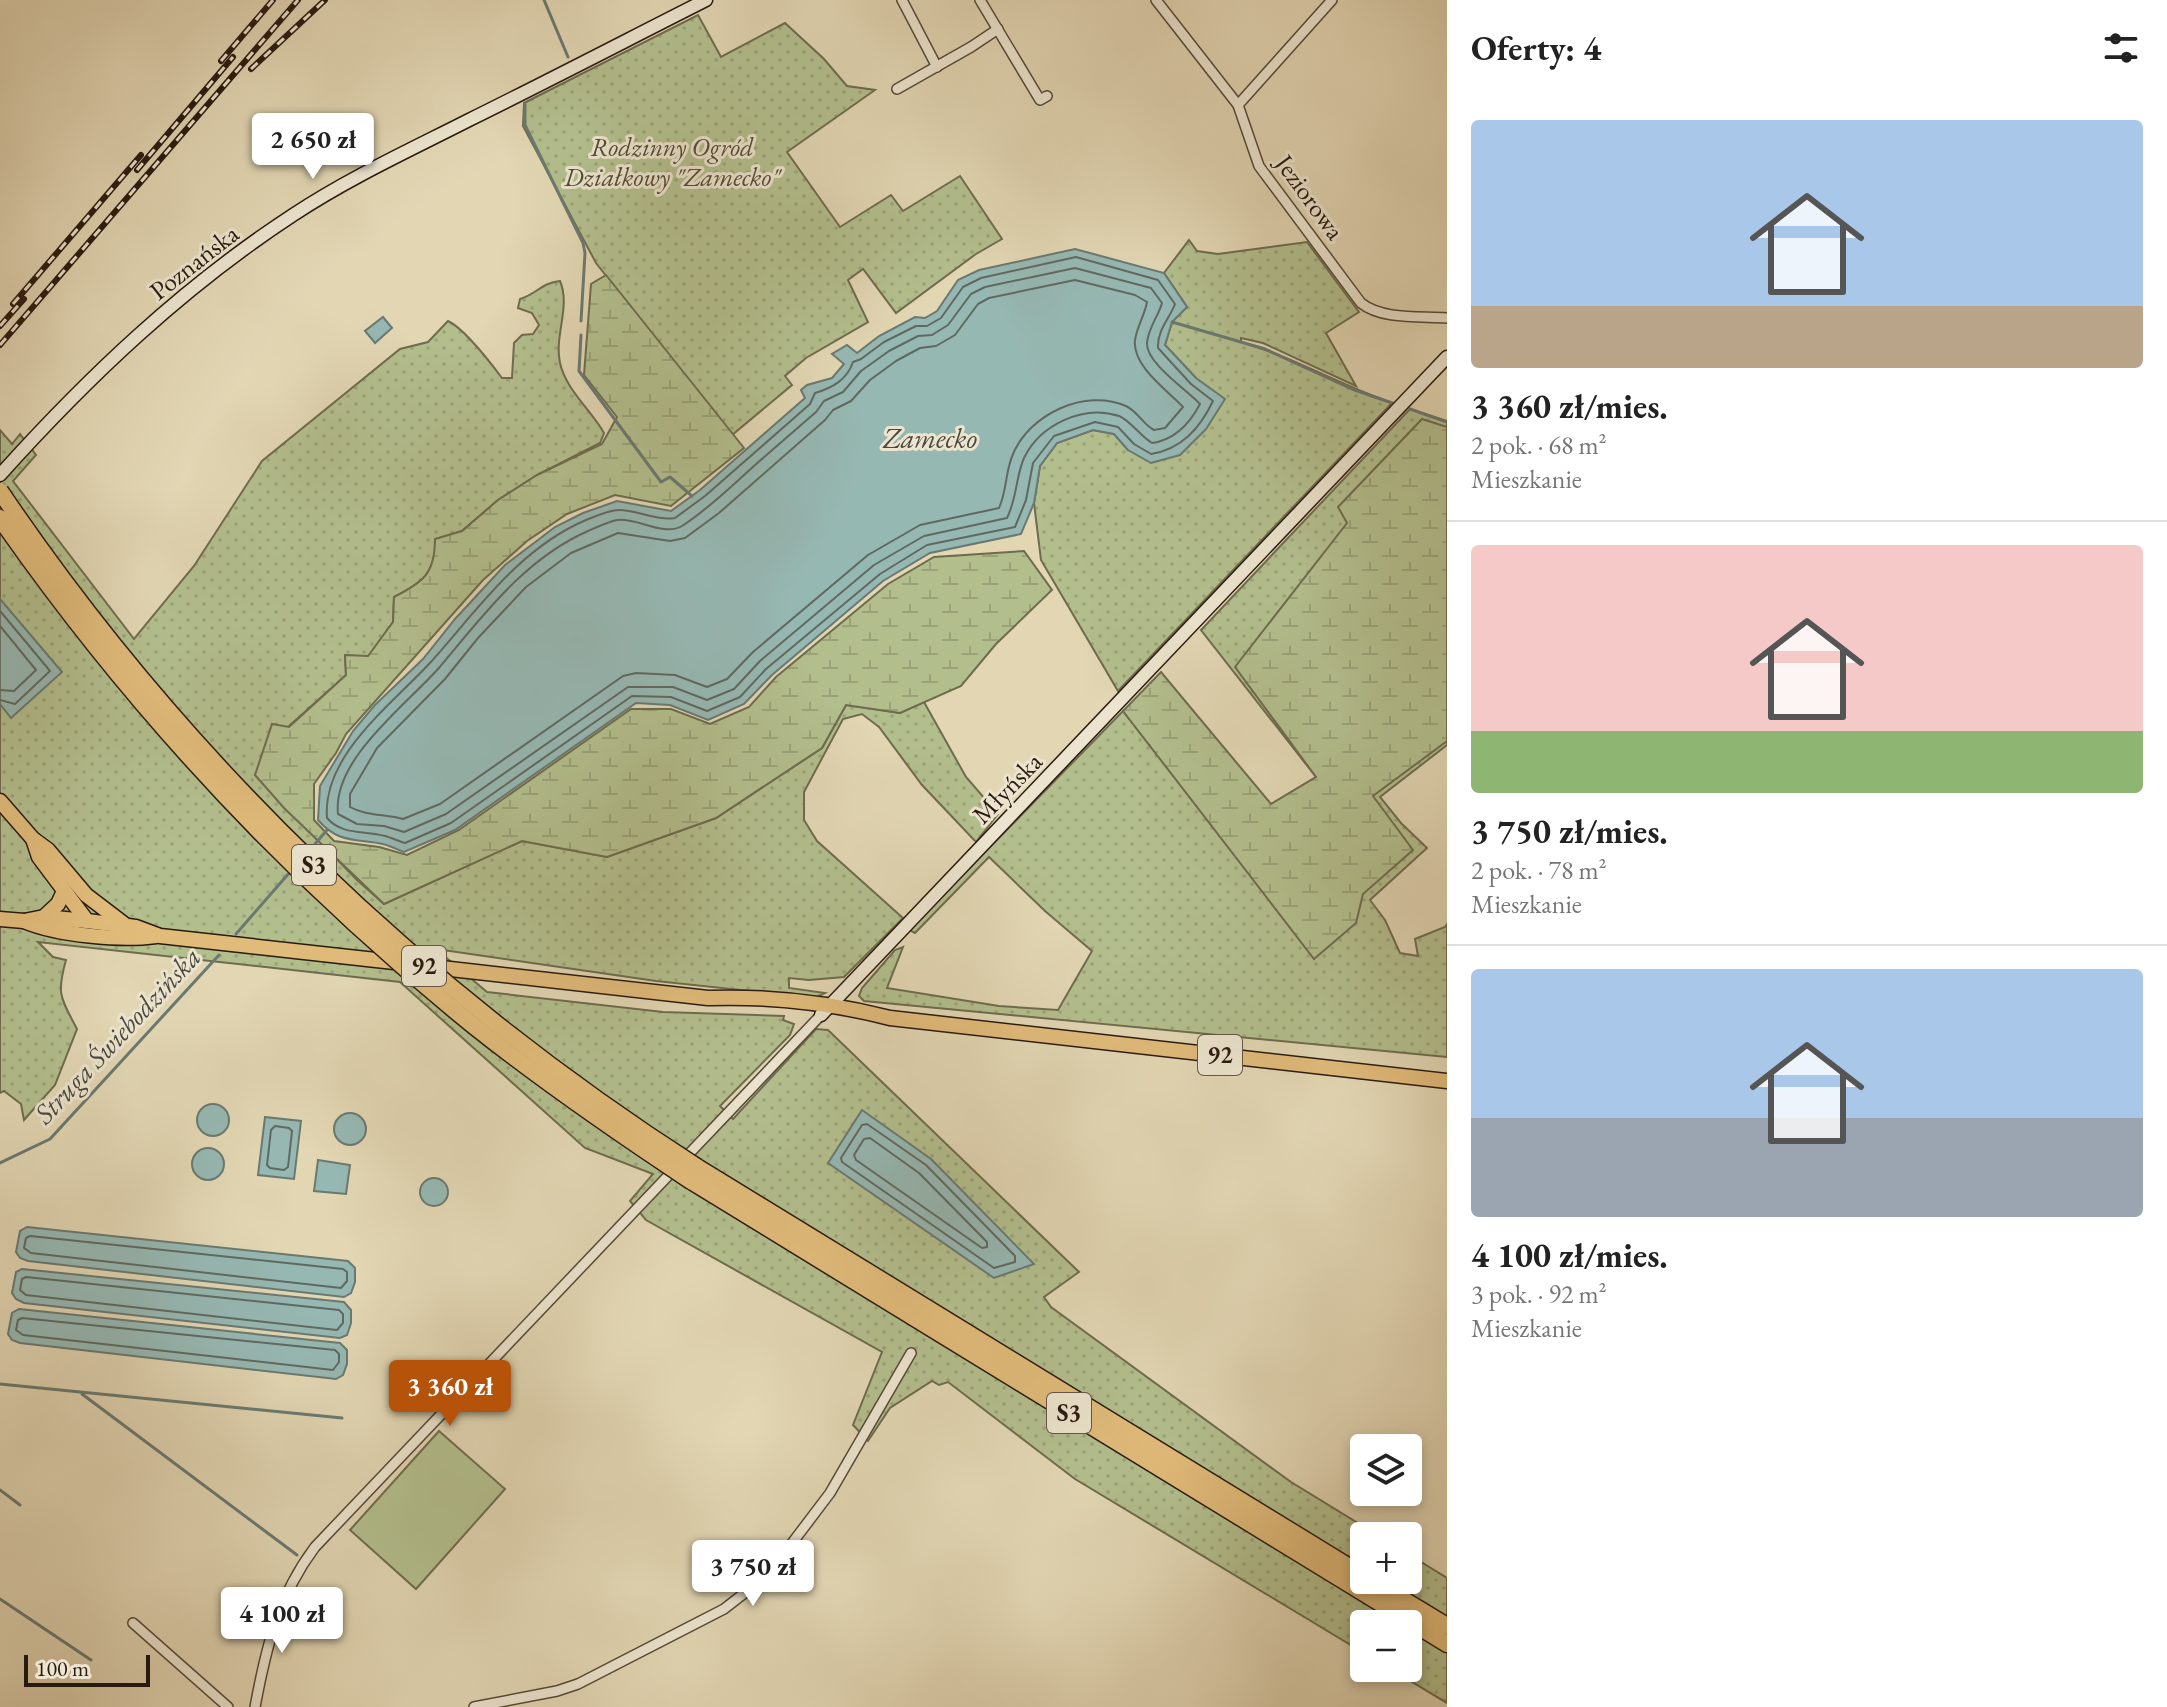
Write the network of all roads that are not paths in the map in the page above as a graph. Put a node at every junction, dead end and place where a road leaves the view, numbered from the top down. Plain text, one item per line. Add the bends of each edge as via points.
1 (706, 0) edge
2 (902, 0) edge
3 (980, 0) edge
4 (1156, 0) edge
5 (1332, 0) edge
6 (998, 29) junction
7 (937, 67) junction
8 (897, 89) dead end
9 (1044, 98) dead end
10 (1238, 105) junction
11 (1447, 318) edge
12 (1447, 357) edge
13 (0, 475) edge
14 (0, 491) edge
15 (0, 518) edge
16 (0, 801) edge
17 (33, 839) junction
18 (64, 891) junction
19 (86, 895) junction
20 (44, 917) junction
21 (0, 919) edge
22 (24, 921) junction
23 (127, 926) junction
24 (86, 928) junction
25 (160, 936) junction
26 (825, 1011) junction
27 (1447, 1081) edge
28 (694, 1174) junction
29 (911, 1353) dead end
30 (1350, 1568) edge
31 (1394, 1594) edge
32 (133, 1623) dead end
33 (1447, 1626) edge
34 (1447, 1644) edge
35 (228, 1707) edge
36 (255, 1707) edge
37 (474, 1707) edge

1 - 13 street, Poznańska via 373,168 293,214 129,343
2 - 7 street
3 - 6 street
4 - 10 street, Jeziorowa
5 - 10 street
6 - 7 street
6 - 9 street
7 - 8 street
10 - 11 street, Jeziorowa via 1259,166 1361,303 1374,311
12 - 26 street, Młyńska
14 - 28 highway, S3, bridge via 149,689 329,879 495,1024
15 - 28 highway, S3, bridge via 165,730 320,891 520,1062
16 - 17 main road
17 - 18 main road via 39,857
17 - 19 main road
18 - 20 main road
18 - 24 main road
19 - 23 main road
19 - 24 main road via 91,911
20 - 22 main road, 92
20 - 24 main road, 92
21 - 22 main road, 92
22 - 24 main road, 92 via 42,929
23 - 24 main road, 92
23 - 25 main road, 92
24 - 25 main road, 92 via 136,939
25 - 26 main road, 92
26 - 27 main road, 92 via 865,1011
26 - 36 street, Młyńska via 352,1505 305,1561 272,1628
28 - 30 highway, S3
28 - 34 highway, S3
29 - 37 street via 830,1493 777,1563 751,1588 724,1609 578,1684
31 - 33 highway
32 - 35 street

